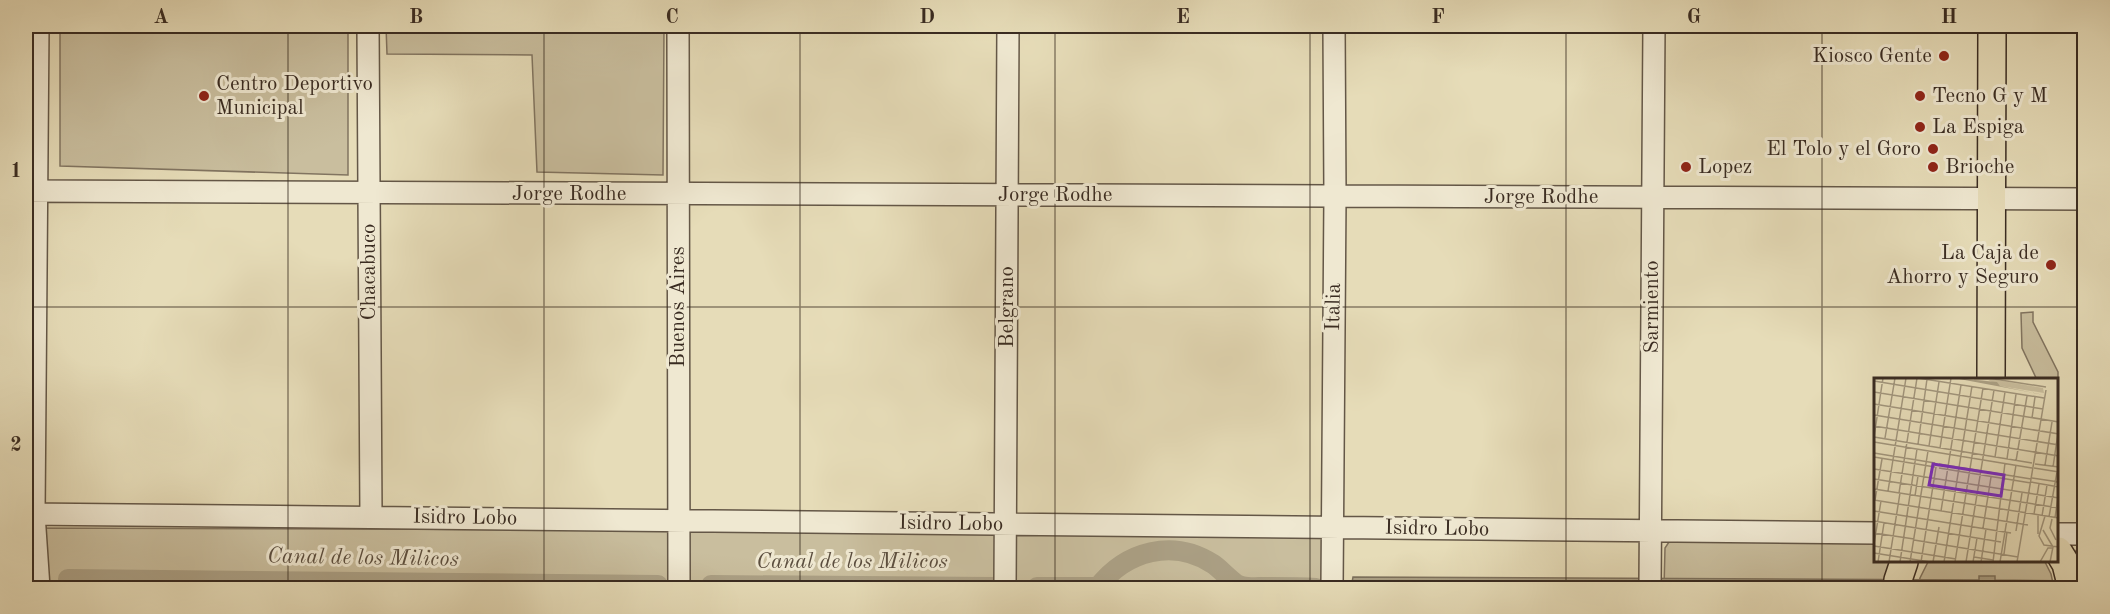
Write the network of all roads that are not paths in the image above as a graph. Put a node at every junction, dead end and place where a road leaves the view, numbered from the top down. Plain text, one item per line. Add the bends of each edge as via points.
1 (38, 26) edge
2 (368, 26) edge
3 (678, 26) edge
4 (1008, 26) edge
5 (1334, 26) edge
6 (1654, 26) edge
7 (1975, 26) edge
8 (1992, 26) edge
9 (31, 192) edge
10 (369, 193) junction
11 (677, 194) junction
12 (1007, 195) junction
13 (1335, 196) junction
14 (1653, 197) junction
15 (1983, 198) junction
16 (2085, 199) edge
17 (1974, 378) edge
18 (1991, 378) edge
19 (30, 514) edge
20 (371, 518) junction
21 (679, 521) junction
22 (1005, 524) junction
23 (1331, 528) junction
24 (1650, 531) junction
25 (1874, 533) edge
26 (2059, 534) edge
27 (2085, 534) edge
28 (2059, 553) edge
29 (1903, 563) edge
30 (39, 588) edge
31 (679, 588) edge
32 (1005, 588) edge
33 (1332, 588) edge
34 (1650, 588) edge
35 (1897, 588) edge
36 (2072, 588) edge

1 - 9 street
2 - 10 street, Chacabuco
3 - 11 street, Buenos Aires
4 - 12 street, Belgrano
5 - 13 street, Italia
6 - 14 street, Sarmiento
7 - 15 main road
8 - 15 main road
9 - 10 street, Jorge Rodhe
9 - 19 street
10 - 11 street, Jorge Rodhe
10 - 20 street, Chacabuco
11 - 12 street, Jorge Rodhe
11 - 21 street, Buenos Aires
12 - 13 street, Jorge Rodhe
12 - 22 street, Belgrano
13 - 14 street, Jorge Rodhe
13 - 23 street, Italia
14 - 15 street, Jorge Rodhe
14 - 24 street, Sarmiento
15 - 16 street, Jorge Rodhe
15 - 17 main road
15 - 18 main road
19 - 20 street, Isidro Lobo
19 - 30 street
20 - 21 street, Isidro Lobo
21 - 22 street, Isidro Lobo
21 - 31 street, Buenos Aires
22 - 23 street, Isidro Lobo
22 - 32 street, Belgrano
23 - 24 street, Isidro Lobo
23 - 33 street, Italia
24 - 25 street, Isidro Lobo
24 - 34 street, Sarmiento
26 - 27 street
28 - 36 main road
29 - 35 main road

